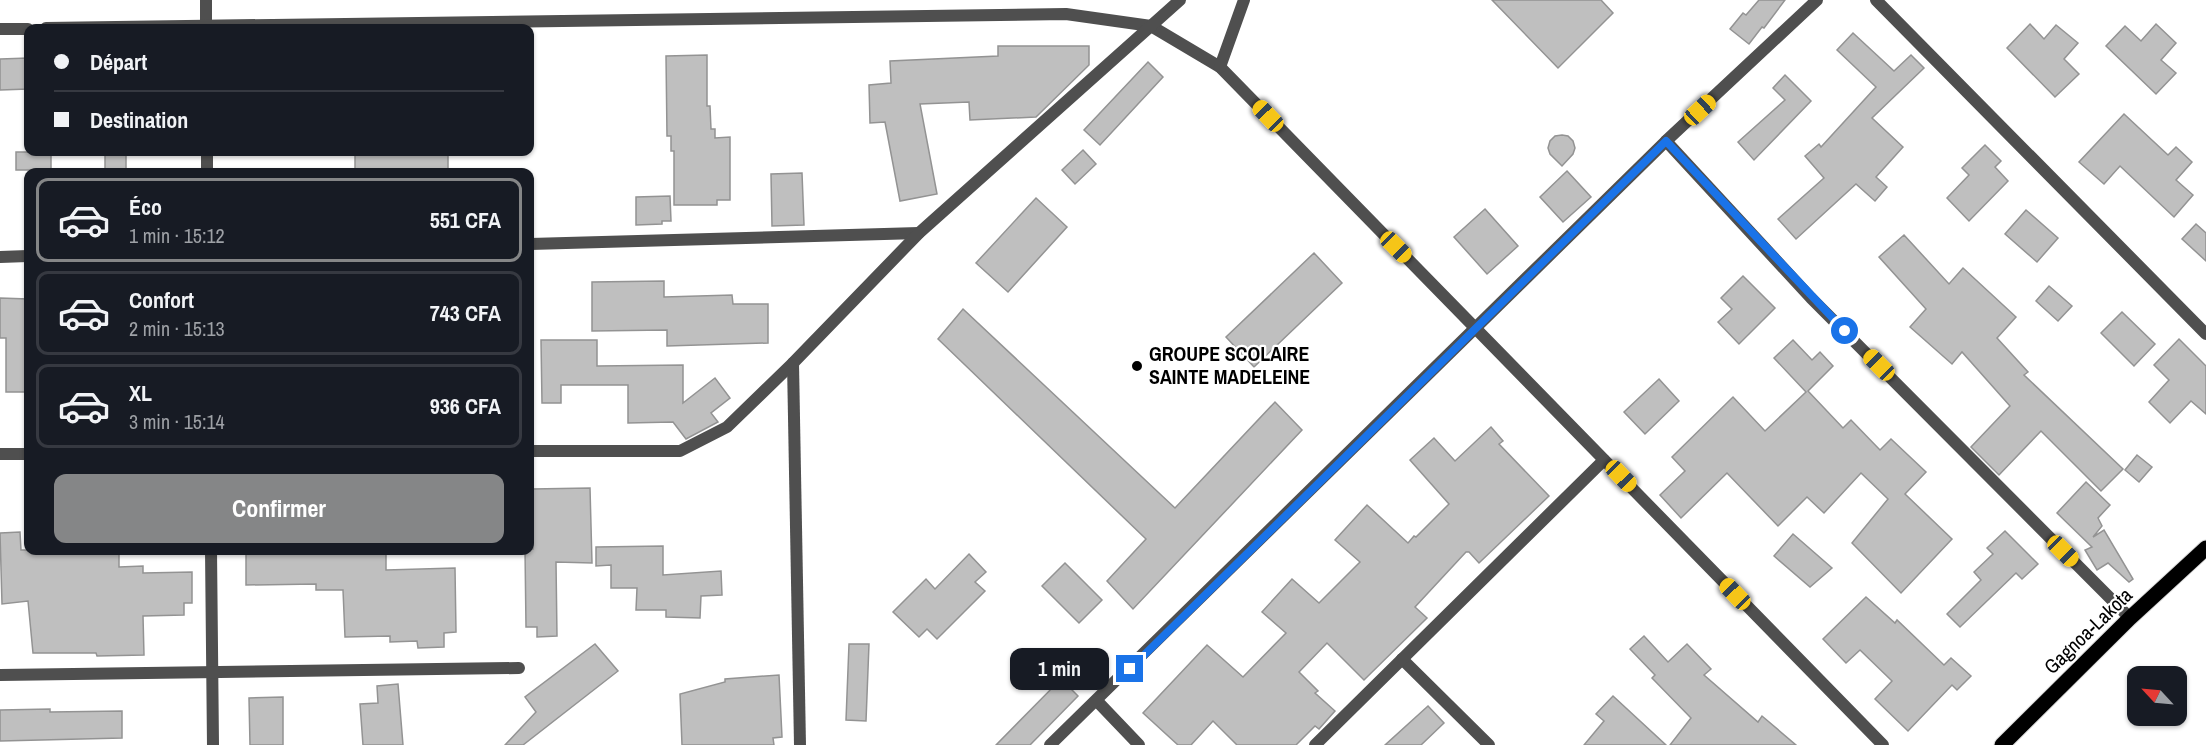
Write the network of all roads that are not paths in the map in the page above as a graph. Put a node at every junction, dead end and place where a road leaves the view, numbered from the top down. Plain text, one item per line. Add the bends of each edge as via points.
1 (206, 0) edge
2 (1180, 0) edge
3 (1244, 0) edge
4 (1817, 0) edge
5 (1876, 0) edge
6 (206, 24) edge
7 (404, 24) edge
8 (1151, 26) junction
9 (0, 29) edge
10 (24, 29) edge
11 (1220, 67) junction
12 (1666, 141) junction
13 (919, 233) junction
14 (534, 244) edge
15 (24, 256) edge
16 (0, 257) edge
17 (1476, 328) junction
18 (2206, 334) edge
19 (793, 363) junction
20 (534, 451) edge
21 (0, 454) edge
22 (24, 454) edge
23 (1604, 460) junction
24 (2206, 548) edge
25 (211, 555) edge
26 (2130, 618) junction
27 (1402, 659) junction
28 (519, 668) dead end
29 (212, 672) junction
30 (0, 675) edge
31 (1096, 701) junction
32 (213, 745) edge
33 (800, 745) edge
34 (1050, 745) edge
35 (1139, 745) edge
36 (1315, 745) edge
37 (1489, 745) edge
38 (1883, 745) edge
39 (2001, 745) edge

1 - 6 street
2 - 8 street
3 - 11 street
4 - 12 street
5 - 18 street
7 - 8 street via 1066,14
8 - 11 street
8 - 13 street
9 - 10 street
11 - 17 street
12 - 17 street
12 - 26 street via 1811,297
13 - 14 street
13 - 19 street
15 - 16 street
17 - 23 street
17 - 31 street
19 - 20 street via 727,427 680,451
19 - 33 street
21 - 22 street
23 - 27 street
23 - 38 street
24 - 26 main road, Gagnoa-Lakota
25 - 29 street
26 - 39 main road, Gagnoa-Lakota
27 - 36 street
27 - 37 street
28 - 29 street
29 - 30 street
29 - 32 street
31 - 34 street
31 - 35 street

